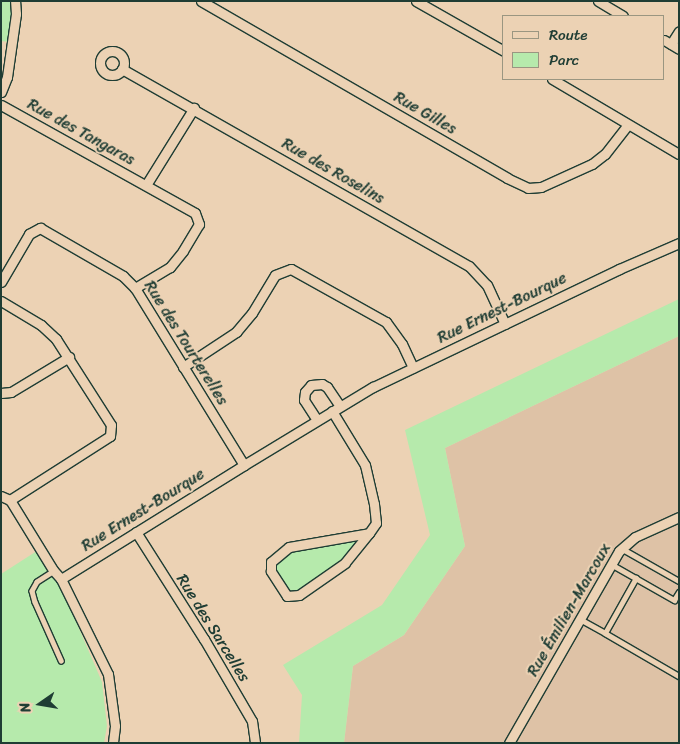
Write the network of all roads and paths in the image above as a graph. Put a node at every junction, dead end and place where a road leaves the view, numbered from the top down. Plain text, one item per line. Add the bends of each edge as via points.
1 (15, 1) edge
2 (201, 1) edge
3 (221, 1) edge
4 (416, 1) edge
5 (598, 1) edge
6 (216, 10) junction
7 (621, 15) edge
8 (679, 31) edge
9 (671, 44) edge
10 (502, 50) edge
11 (122, 69) dead end
12 (554, 80) edge
13 (1, 92) edge
14 (1, 105) edge
15 (194, 108) junction
16 (628, 125) junction
17 (679, 154) edge
18 (146, 185) junction
19 (679, 243) edge
20 (1, 282) edge
21 (135, 288) junction
22 (1, 301) edge
23 (505, 324) junction
24 (69, 357) junction
25 (183, 367) junction
26 (413, 368) junction
27 (1, 393) edge
28 (336, 408) junction
29 (317, 420) junction
30 (244, 465) junction
31 (6, 498) edge
32 (679, 517) edge
33 (136, 532) junction
34 (369, 533) junction
35 (621, 548) junction
36 (611, 564) junction
37 (54, 571) junction
38 (61, 578) junction
39 (636, 578) junction
40 (679, 580) edge
41 (678, 595) edge
42 (580, 619) junction
43 (605, 633) junction
44 (60, 660) dead end
45 (679, 676) edge
46 (113, 743) edge
47 (256, 743) edge
48 (509, 743) edge

1 - 13 street via 7,77
2 - 6 street, Rue Gilles
3 - 6 street
4 - 10 street
5 - 7 street
6 - 16 street, Rue Gilles via 528,188 541,187 592,164 605,154
8 - 9 street
11 - 15 street, Rue des Roselins
12 - 16 street
14 - 18 street, Rue des Tangaras
15 - 18 street, Rue des Tangaras
15 - 23 street, Rue des Roselins via 469,266 487,285
16 - 17 street
18 - 21 street, Rue des Tangaras via 195,213 199,224 170,267
19 - 23 street, Rue Ernest-Bourque
20 - 21 street, Rue des Tourterelles via 29,234 40,228 123,276
21 - 25 street, Rue des Tourterelles
22 - 24 street via 41,325
23 - 26 street, Rue Ernest-Bourque
24 - 27 street via 11,392
24 - 31 street via 111,425 110,436
25 - 26 street via 236,332 275,275 291,269 386,322 402,344
25 - 30 street, Rue des Tourterelles
26 - 28 street, Rue Ernest-Bourque
28 - 29 street, Rue Ernest-Bourque
28 - 29 street via 327,387 322,384 311,386 305,392 304,400
28 - 34 street via 365,465 376,523
29 - 30 street, Rue Ernest-Bourque
30 - 33 street, Rue Ernest-Bourque
31 - 37 street
32 - 35 street, Rue Émilien-Marcoux via 635,537
33 - 38 street, Rue Ernest-Bourque
33 - 47 street, Rue des Sarcelles via 252,721
34 - 34 street via 345,563 299,595 287,596 271,571 272,562 289,548
35 - 36 street, Rue Émilien-Marcoux
35 - 40 lane
36 - 39 lane
36 - 42 street, Rue Émilien-Marcoux
37 - 38 street
37 - 44 lane via 37,582 32,592
38 - 46 street via 108,674 115,726
39 - 41 lane via 674,600
39 - 43 lane
42 - 43 lane
42 - 48 street, Rue Émilien-Marcoux
43 - 45 lane

